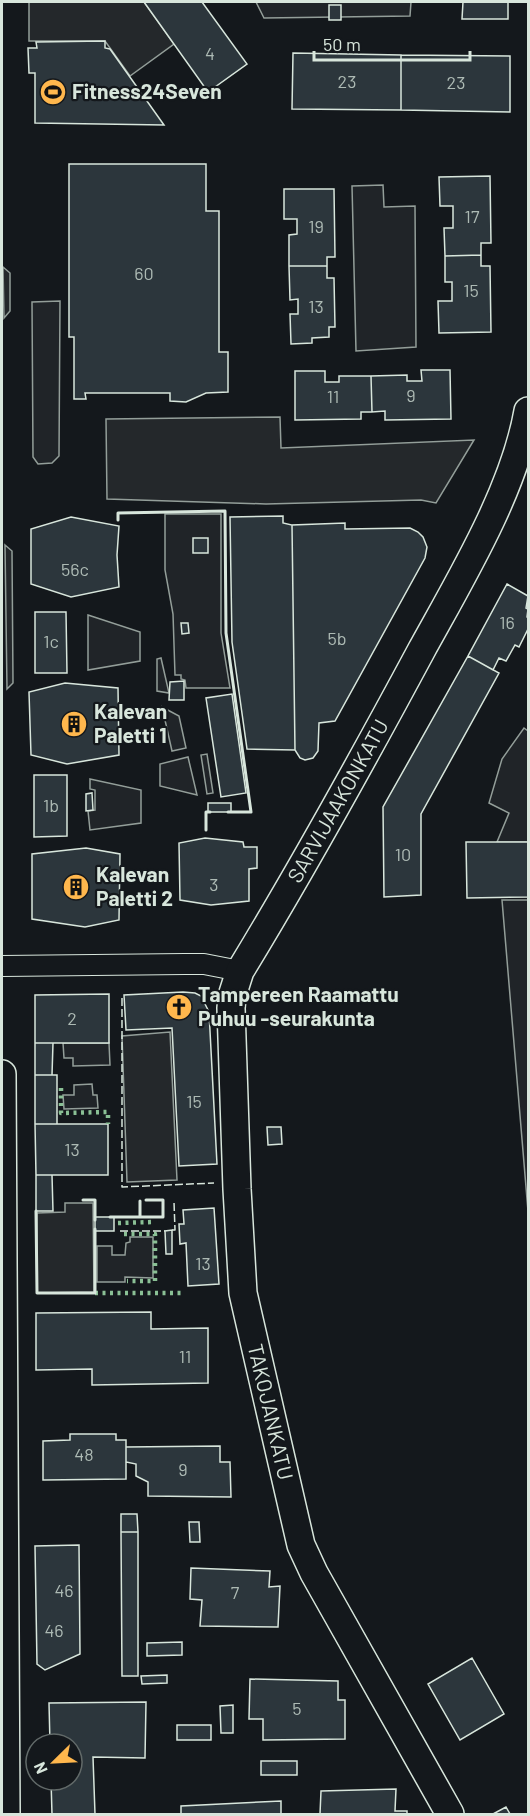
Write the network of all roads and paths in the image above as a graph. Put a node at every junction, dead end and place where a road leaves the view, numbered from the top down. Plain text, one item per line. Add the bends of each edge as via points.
1 (528, 411) edge
2 (2, 966) edge
3 (240, 971) junction
4 (2, 1074) edge
5 (6, 1815) edge
6 (450, 1815) edge

1 - 3 street, SARVIJAAKONKATU via 525,431 503,491 474,555 333,814
2 - 3 street via 195,964
3 - 6 street, TAKOJANKATU via 232,996 230,1028 241,1271 296,1526 314,1573
4 - 5 street

